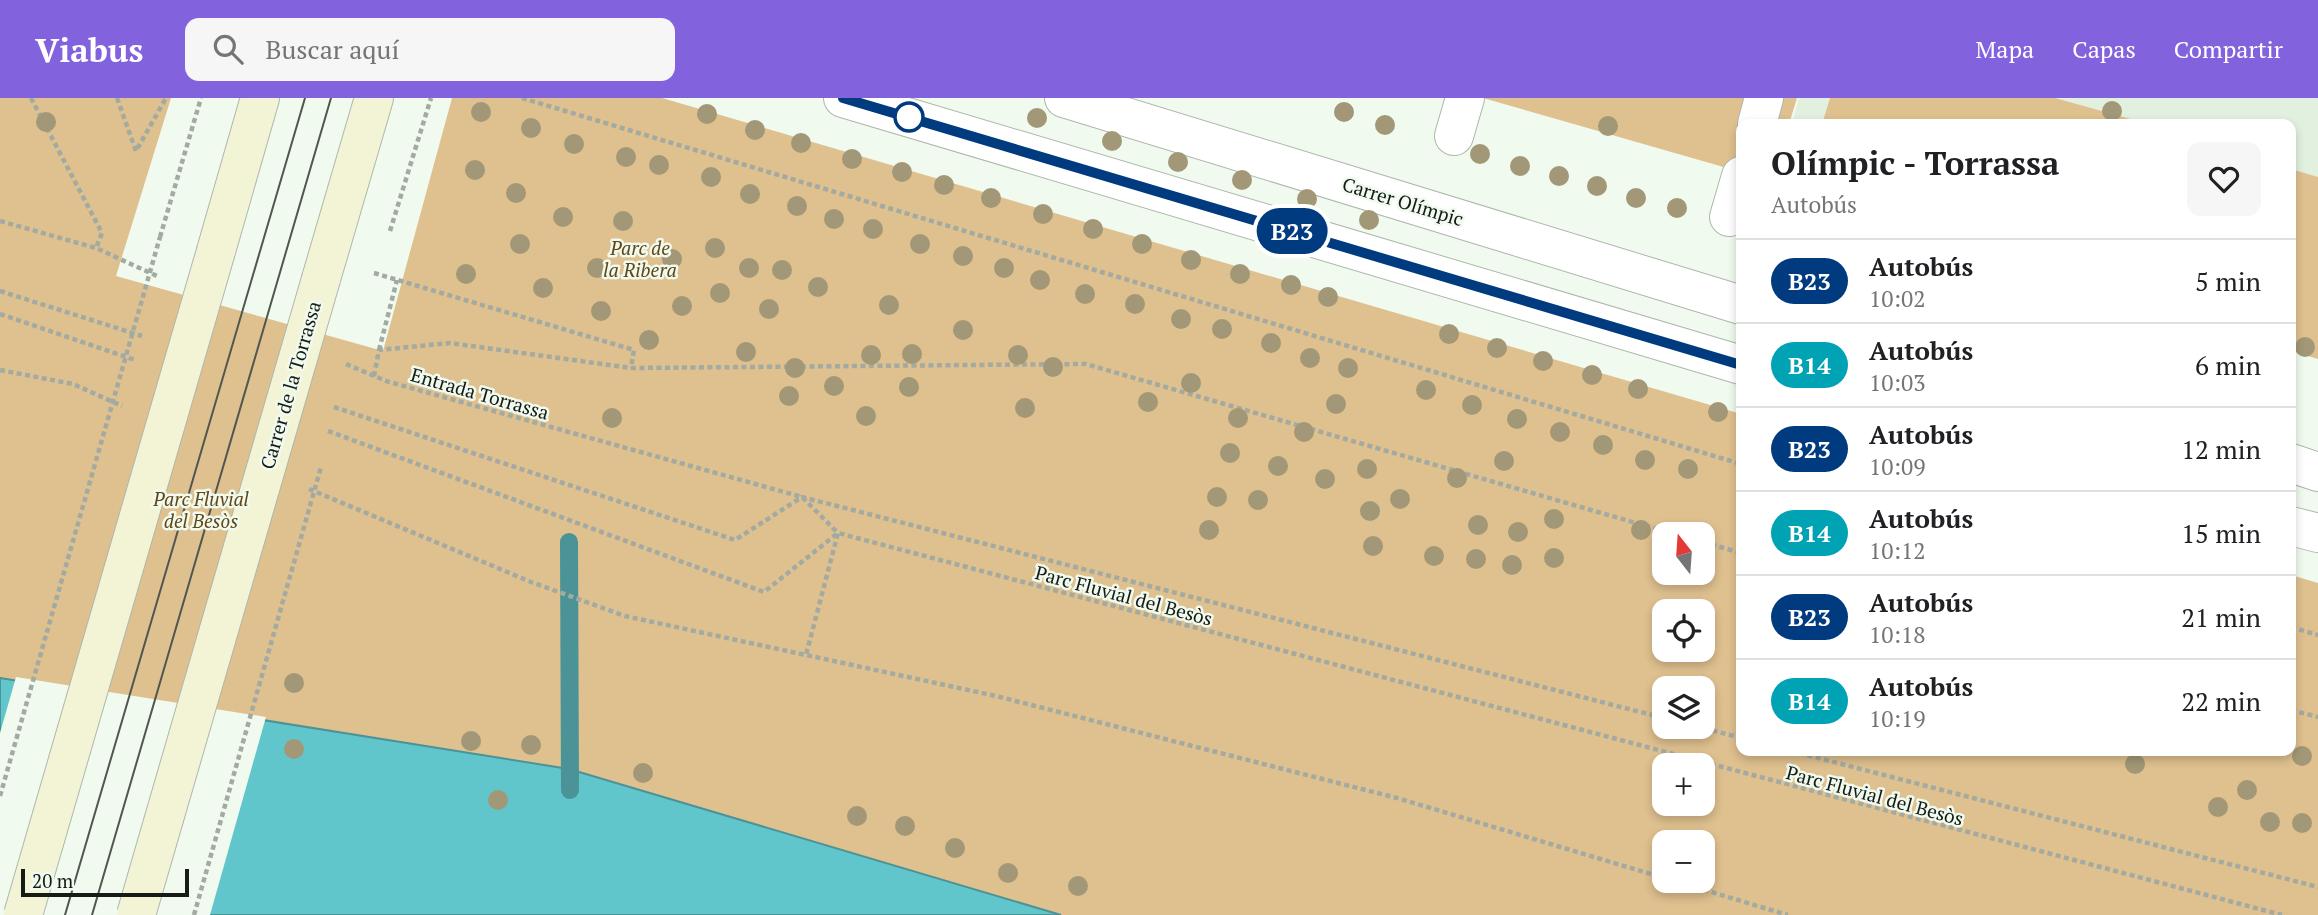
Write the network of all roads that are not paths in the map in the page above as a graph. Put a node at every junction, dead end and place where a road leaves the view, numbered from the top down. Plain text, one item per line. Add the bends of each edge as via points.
1 (260, 98) edge
2 (374, 98) edge
3 (843, 98) edge
4 (1064, 98) edge
5 (1465, 98) edge
6 (1764, 98) edge
7 (1758, 119) edge
8 (1454, 136) dead end
9 (1736, 193) edge
10 (1729, 217) dead end
11 (1736, 304) edge
12 (1736, 364) edge
13 (2296, 465) edge
14 (2318, 472) edge
15 (2296, 527) edge
16 (2318, 533) edge
17 (23, 915) edge
18 (136, 915) edge

1 - 17 street, bridge
2 - 18 street, Carrer de la Torrassa, bridge
3 - 12 street
4 - 11 street, Carrer Olímpic
5 - 8 street
6 - 7 street
9 - 10 street
13 - 14 street
15 - 16 street

